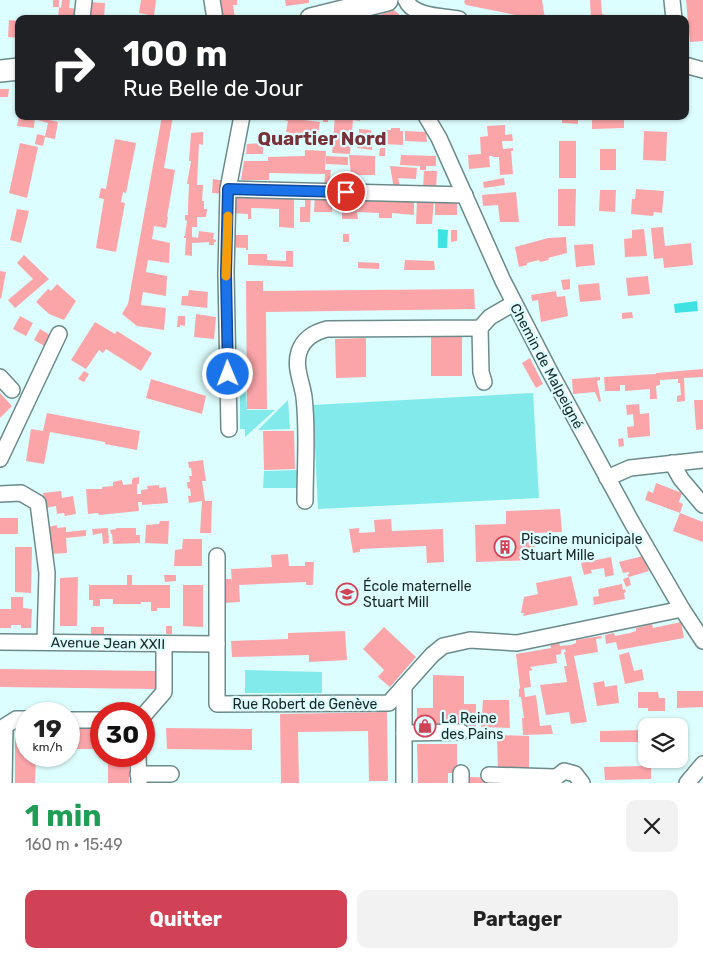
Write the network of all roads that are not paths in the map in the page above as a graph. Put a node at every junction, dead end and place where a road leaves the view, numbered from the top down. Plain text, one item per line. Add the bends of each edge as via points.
1 (84, 0) edge
2 (212, 0) edge
3 (387, 0) edge
4 (406, 0) edge
5 (672, 0) edge
6 (82, 15) edge
7 (214, 15) edge
8 (327, 15) edge
9 (436, 15) edge
10 (674, 15) edge
11 (689, 66) edge
12 (15, 69) edge
13 (703, 70) edge
14 (0, 71) edge
15 (241, 120) edge
16 (428, 120) edge
17 (228, 189) junction
18 (464, 195) junction
19 (514, 303) junction
20 (480, 328) junction
21 (59, 334) dead end
22 (0, 377) edge
23 (484, 382) dead end
24 (12, 390) dead end
25 (229, 428) dead end
26 (0, 459) edge
27 (703, 460) edge
28 (672, 463) junction
29 (607, 478) junction
30 (0, 494) edge
31 (305, 501) dead end
32 (703, 505) edge
33 (217, 556) dead end
34 (682, 609) junction
35 (703, 641) edge
36 (0, 642) edge
37 (45, 642) junction
38 (164, 644) junction
39 (217, 644) junction
40 (404, 686) junction
41 (155, 702) edge
42 (15, 720) edge
43 (461, 732) dead end
44 (404, 733) junction
45 (703, 764) edge
46 (171, 774) dead end
47 (489, 774) dead end
48 (138, 778) edge
49 (551, 780) edge
50 (4, 783) edge
51 (404, 783) edge
52 (582, 783) edge
53 (687, 783) edge

1 - 6 street
2 - 7 street
3 - 8 main road
4 - 9 street via 408,6 419,12
5 - 10 street
11 - 13 street
12 - 14 main road
15 - 17 street
16 - 18 street, Chemin de Malpeigné
17 - 18 street
17 - 25 street
18 - 19 street, Chemin de Malpeigné
19 - 20 street via 490,317
19 - 29 street, Chemin de Malpeigné
20 - 23 street
20 - 31 street via 327,329 310,336 298,353 298,376 304,396
21 - 26 street
22 - 24 street
27 - 28 street
28 - 29 street via 630,468
28 - 32 street
29 - 34 street, Chemin de Malpeigné
30 - 37 street via 21,493 38,503 47,573
33 - 39 street, Rue Robert de Genève
34 - 35 street, Chemin de Malpeigné
34 - 40 street, Rue Robert de Genève via 517,643 470,640 443,646
36 - 37 street, Avenue Jean XXII
37 - 38 street, Avenue Jean XXII
38 - 39 street, Avenue Jean XXII
38 - 41 street via 164,692
39 - 40 street, Rue Robert de Genève via 217,704 389,703
40 - 44 street
42 - 50 street via 5,726
43 - 44 street
44 - 51 street
45 - 53 street
46 - 48 street
47 - 49 street
49 - 52 street via 569,771

